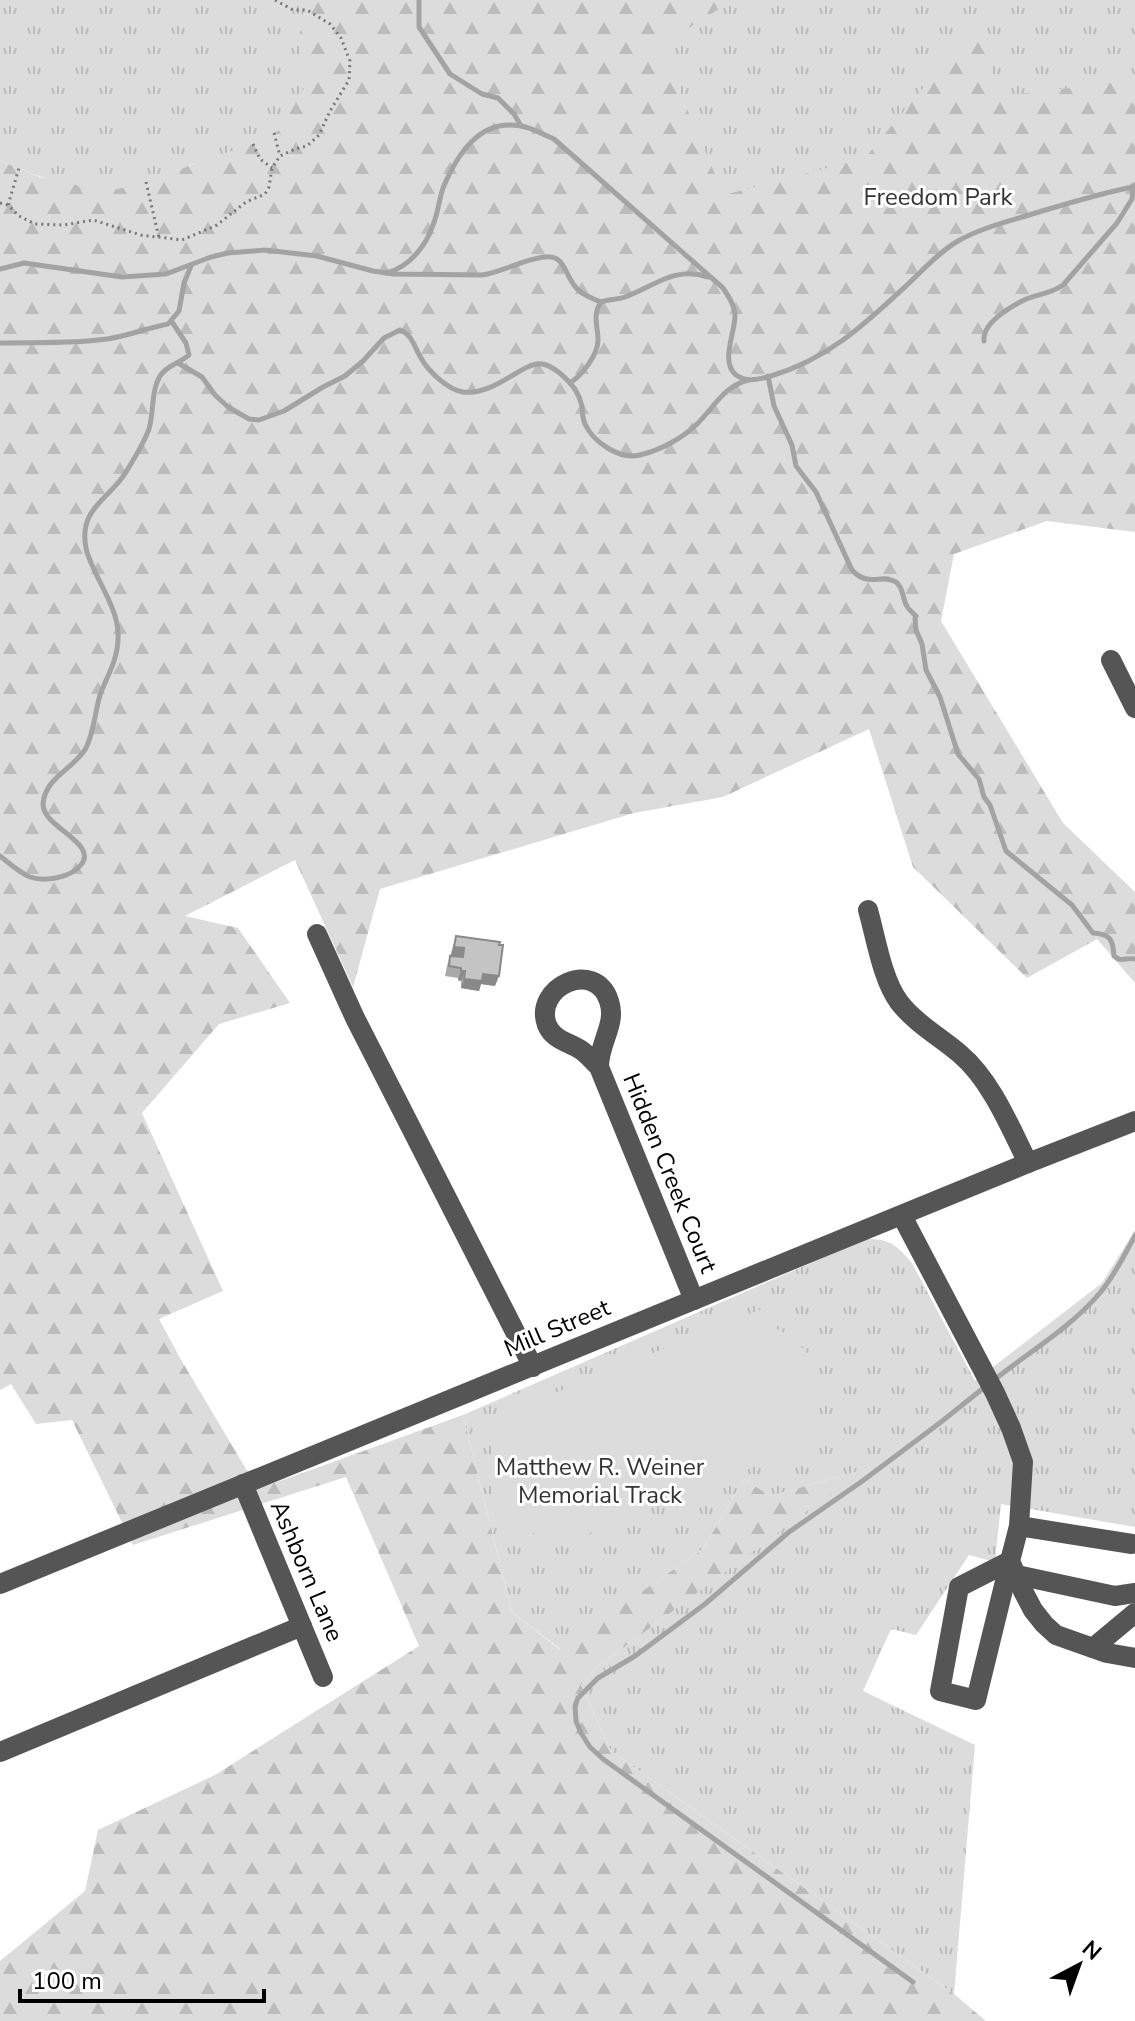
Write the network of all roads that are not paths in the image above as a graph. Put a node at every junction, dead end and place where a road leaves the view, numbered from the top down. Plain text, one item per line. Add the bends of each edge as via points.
1 (1111, 660) dead end
2 (1135, 708) edge
3 (868, 910) dead end
4 (317, 934) dead end
5 (599, 1067) dead end
6 (1135, 1121) edge
7 (1028, 1163) junction
8 (902, 1216) junction
9 (694, 1300) junction
10 (533, 1367) junction
11 (243, 1484) junction
12 (1019, 1526) junction
13 (1132, 1544) dead end
14 (1013, 1568) junction
15 (0, 1584) edge
16 (1135, 1593) edge
17 (1135, 1613) edge
18 (302, 1626) junction
19 (1093, 1648) junction
20 (1135, 1658) edge
21 (323, 1677) dead end
22 (0, 1752) edge

1 - 2 street
3 - 7 street via 887,981 899,1002 976,1071
4 - 10 street
5 - 9 street, Hidden Creek Court
6 - 7 street, Mill Street
7 - 8 street, Mill Street
8 - 9 street, Mill Street
8 - 12 street via 1011,1428 1023,1462
9 - 10 street, Mill Street
10 - 11 street, Mill Street
11 - 15 street, Mill Street
11 - 18 street, Ashborn Lane
12 - 13 street
12 - 14 street
14 - 14 street via 959,1587 940,1691 976,1700
14 - 16 street via 1115,1596
14 - 19 street via 1044,1624 1056,1635
17 - 19 street
18 - 21 street, Ashborn Lane
18 - 22 street
19 - 20 street

